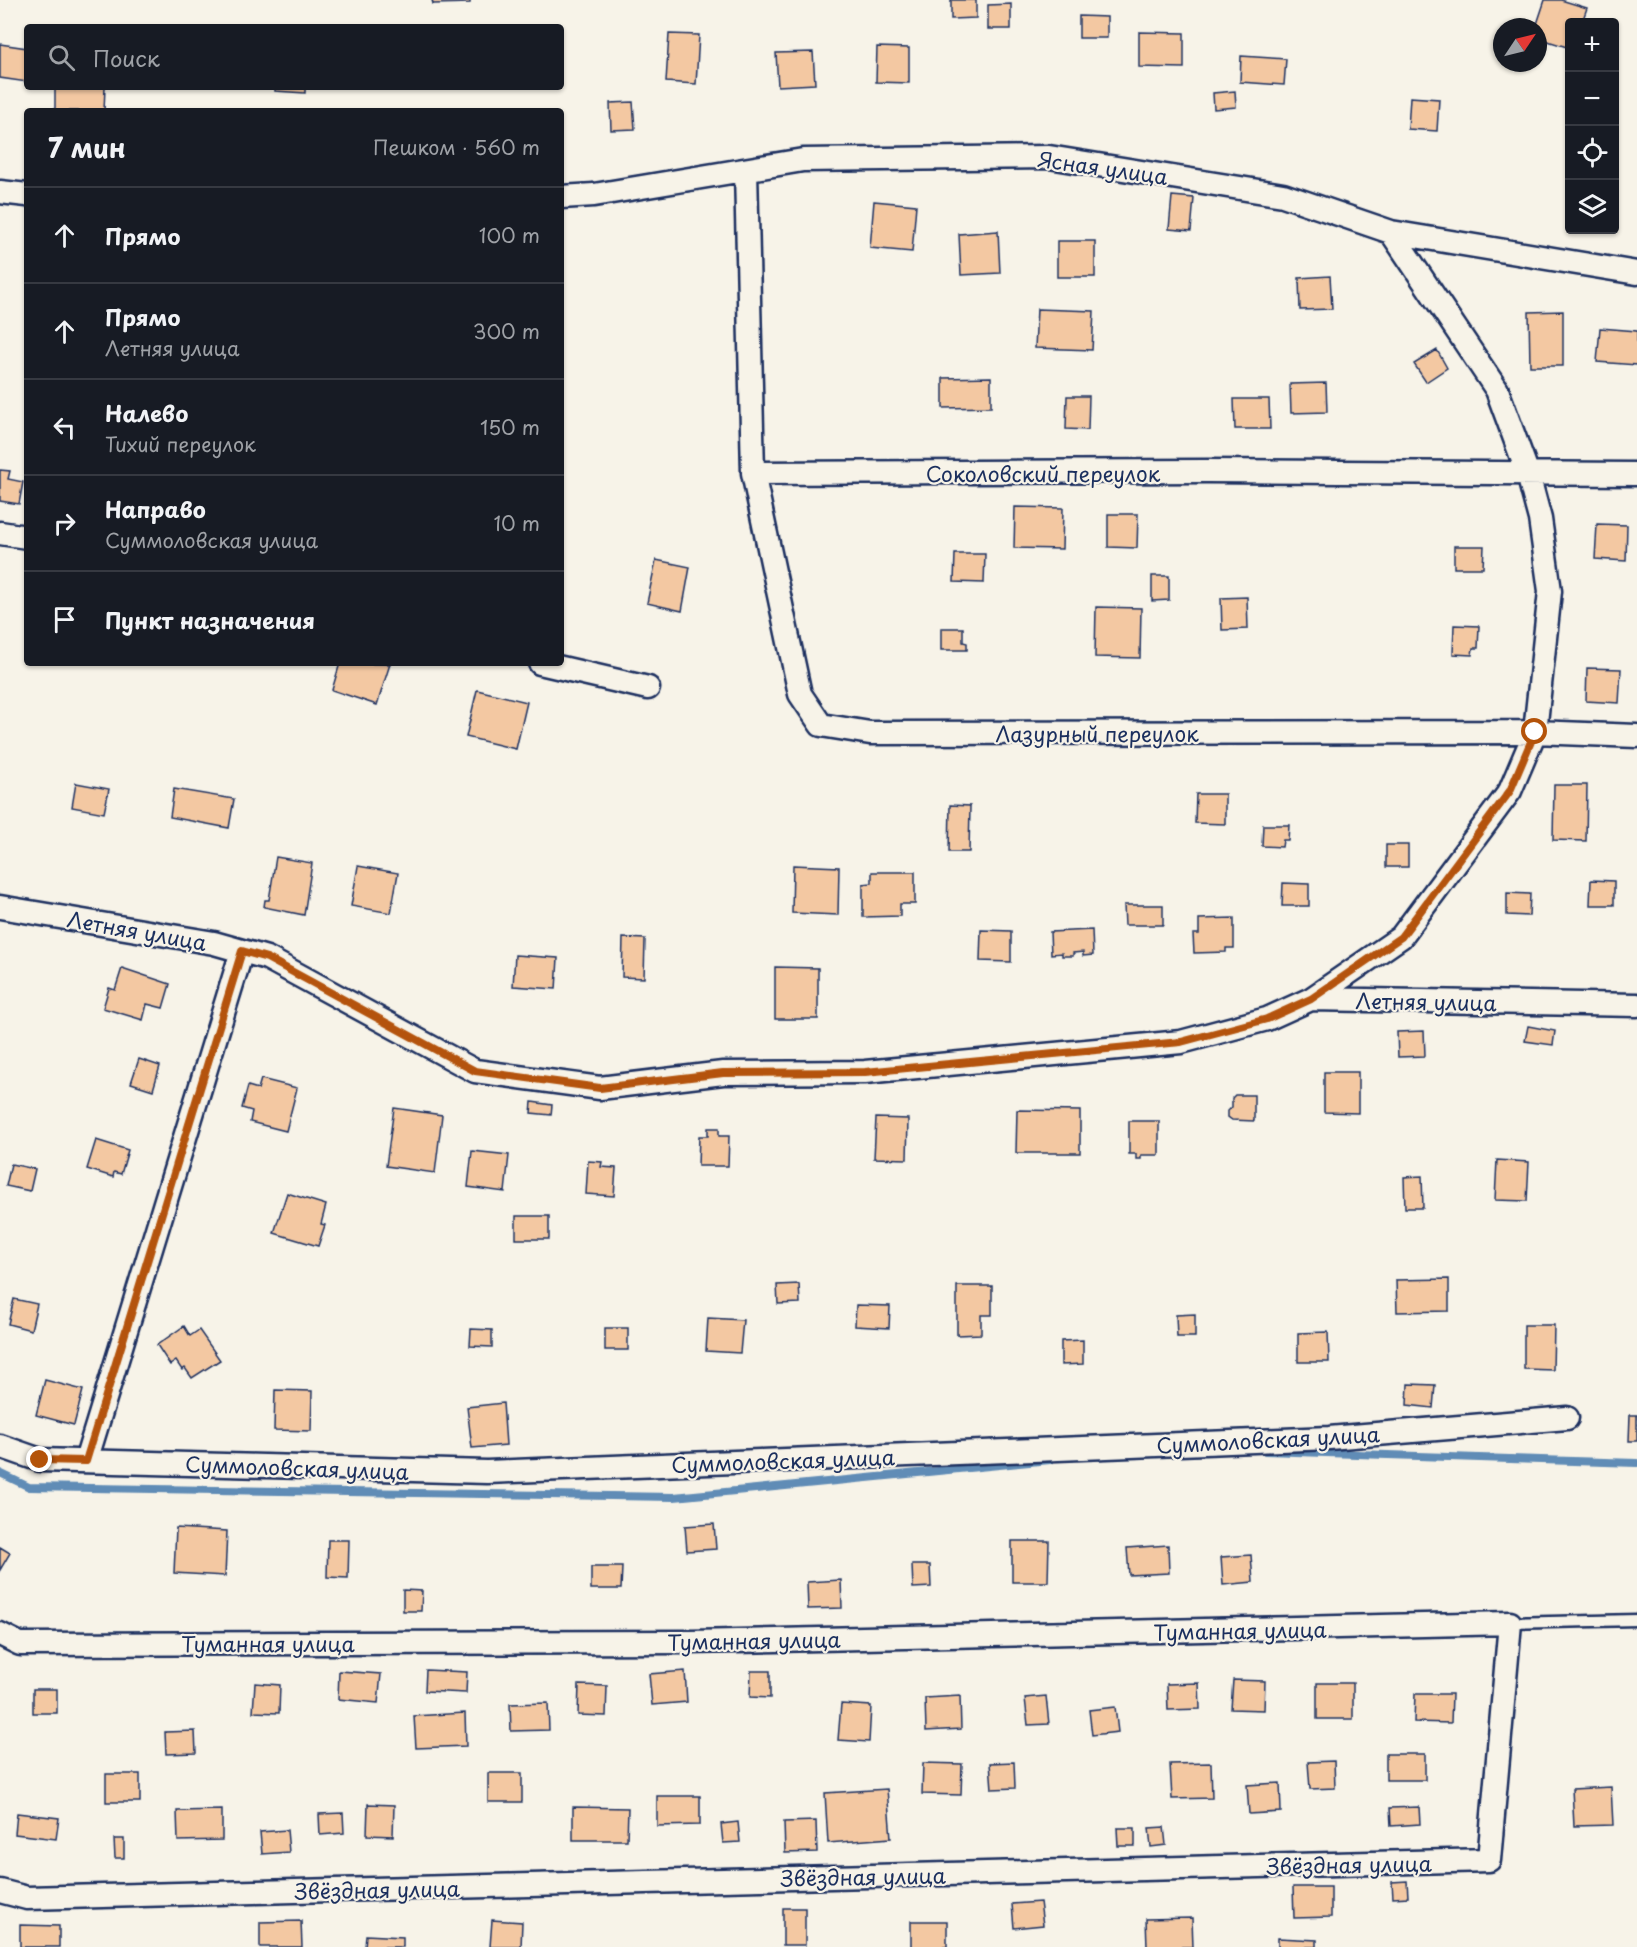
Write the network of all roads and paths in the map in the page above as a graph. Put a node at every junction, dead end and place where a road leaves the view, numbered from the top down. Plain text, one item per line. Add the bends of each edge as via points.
1 (746, 170) junction
2 (0, 192) edge
3 (24, 195) edge
4 (564, 197) edge
5 (1391, 232) junction
6 (1637, 273) edge
7 (753, 473) junction
8 (1528, 474) junction
9 (1637, 474) edge
10 (0, 533) edge
11 (24, 537) edge
12 (553, 666) edge
13 (648, 688) dead end
14 (1535, 732) junction
15 (1637, 736) edge
16 (0, 907) edge
17 (242, 951) junction
18 (1311, 999) junction
19 (1637, 1005) edge
20 (1567, 1418) dead end
21 (0, 1446) edge
22 (86, 1461) junction
23 (1637, 1620) edge
24 (1510, 1623) junction
25 (0, 1634) edge
26 (0, 1891) edge

1 - 4 street, Ясная улица
1 - 5 street, Ясная улица via 803,160 1049,157 1283,195
1 - 7 street
2 - 3 street
5 - 6 street, Ясная улица
5 - 8 street via 1497,390
7 - 8 street, Соколовский переулок
7 - 14 street, Лазурный переулок via 800,694 821,725 870,733
8 - 9 street, Соколовский переулок
8 - 14 street via 1540,519 1550,591
10 - 11 street
12 - 13 street
14 - 15 street, Лазурный переулок
14 - 18 street via 1510,791 1401,937
16 - 17 street, Летняя улица
17 - 18 street, Летняя улица via 267,958 475,1071 600,1088 723,1073 865,1072 1181,1042 1267,1019
17 - 22 street
18 - 19 street, Летняя улица
20 - 22 street, Суммоловская улица via 1329,1438 487,1472
21 - 22 street, Суммоловская улица via 40,1460
23 - 24 lane
24 - 25 street, Туманная улица via 691,1642 20,1644
24 - 26 street, Звёздная улица via 1489,1860 27,1898

